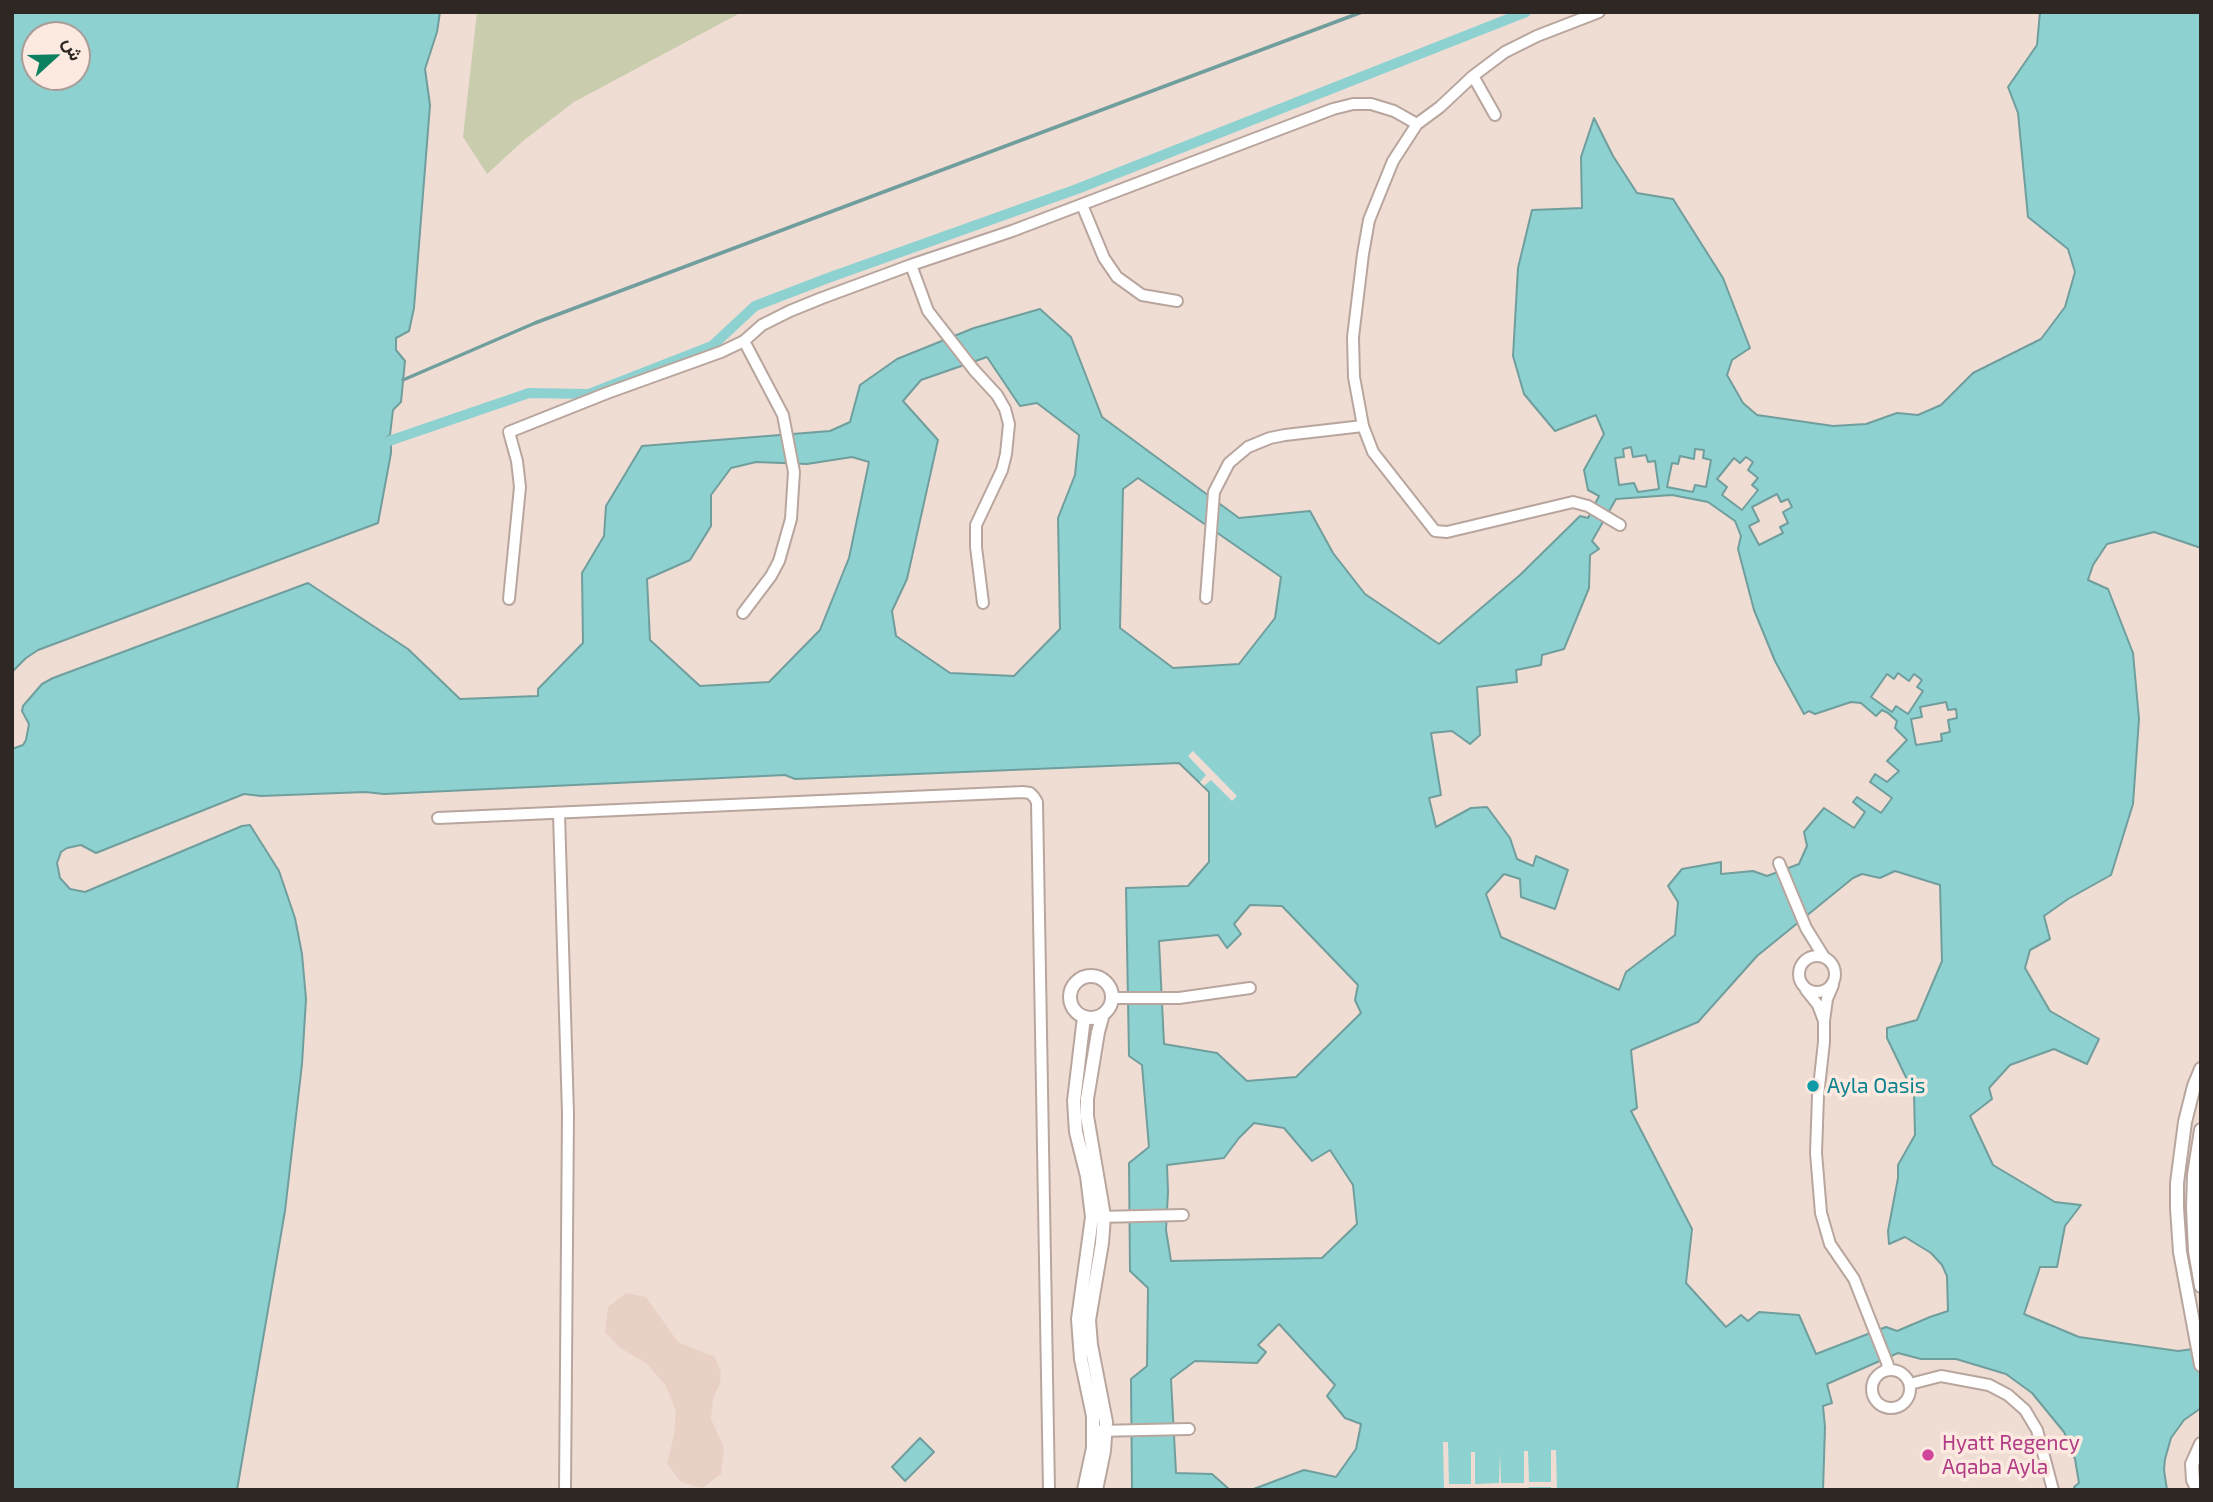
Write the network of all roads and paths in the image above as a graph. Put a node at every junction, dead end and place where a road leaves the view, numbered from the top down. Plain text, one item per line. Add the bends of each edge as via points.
1 (1599, 12) edge
2 (1473, 76) junction
3 (1495, 115) dead end
4 (1417, 124) junction
5 (1082, 205) junction
6 (911, 265) junction
7 (1177, 301) dead end
8 (744, 341) junction
9 (1363, 426) junction
10 (1620, 525) dead end
11 (1206, 598) dead end
12 (509, 599) dead end
13 (983, 603) dead end
14 (743, 613) dead end
15 (559, 814) junction
16 (438, 818) dead end
17 (1779, 863) dead end
18 (1807, 929) junction
19 (1824, 957) junction
20 (1806, 960) junction
21 (1833, 985) junction
22 (1250, 988) dead end
23 (1805, 988) junction
24 (1118, 998) junction
25 (1104, 1014) junction
26 (1084, 1017) junction
27 (1824, 1021) junction
28 (2201, 1069) edge
29 (2201, 1130) edge
30 (1183, 1215) dead end
31 (1103, 1217) junction
32 (2201, 1286) edge
33 (2201, 1365) edge
34 (1887, 1368) junction
35 (1910, 1384) junction
36 (1189, 1429) dead end
37 (1100, 1431) junction
38 (2201, 1444) edge
39 (2196, 1489) edge
40 (565, 1490) edge
41 (1049, 1490) edge
42 (1084, 1490) edge
43 (1097, 1490) edge
44 (2053, 1490) edge

1 - 2 street via 1520,44
2 - 3 street
2 - 4 street
4 - 5 street via 1384,107 1343,106
4 - 9 street via 1393,161 1369,219 1353,337
5 - 6 street
5 - 7 street via 1117,277 1142,295
6 - 8 street via 790,310
6 - 13 street via 928,311 997,395 1009,424 1002,470 976,525
8 - 12 street via 509,432 520,487
8 - 14 street via 783,415 794,472 792,519 783,551
9 - 10 street via 1373,452 1435,531 1573,502
9 - 11 street via 1285,435 1248,447 1229,463 1214,492
15 - 16 street
15 - 40 street via 568,1114
15 - 41 street via 1023,792 1034,797
17 - 18 street
18 - 19 street
18 - 20 street
19 - 20 street
19 - 21 street via 1835,969
20 - 23 street via 1799,977
21 - 23 street via 1819,993
21 - 27 street
22 - 24 street via 1179,998
23 - 27 street
24 - 25 street
24 - 26 street via 1102,980 1088,976 1076,982 1070,1002
25 - 26 street
25 - 31 street via 1087,1099
26 - 31 street via 1074,1113 1088,1186
27 - 34 street via 1816,1153 1821,1213 1830,1244 1854,1279
28 - 33 street via 2185,1122 2177,1196 2178,1231
29 - 32 street via 2193,1208
30 - 31 street
31 - 37 street via 1089,1320 1104,1406
34 - 35 street via 1901,1372
34 - 35 street via 1871,1388 1882,1406 1904,1404
35 - 44 street via 1941,1376 1989,1384 2008,1395 2025,1410 2037,1430
36 - 37 street
37 - 42 street
37 - 43 street
38 - 39 street via 2192,1464

